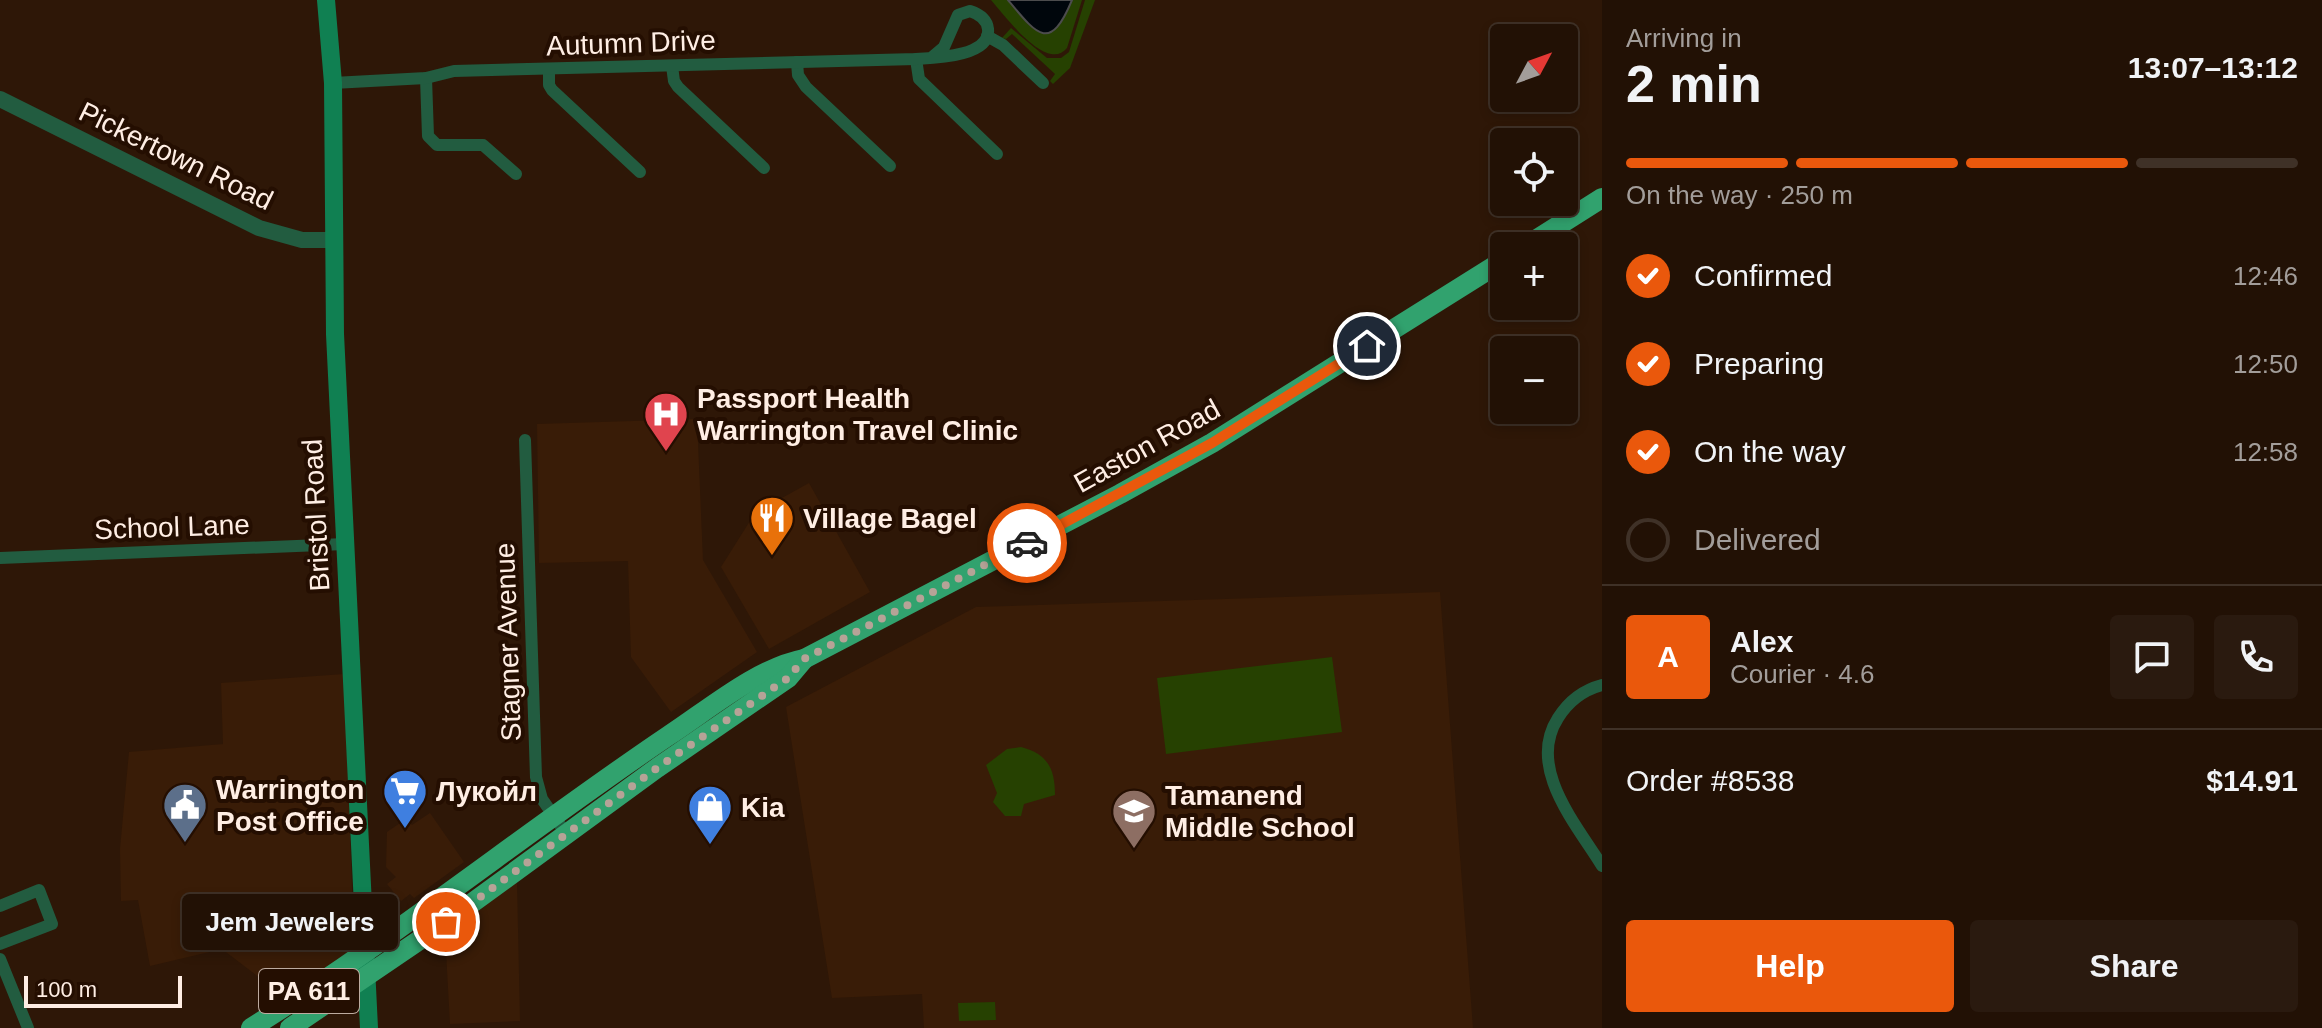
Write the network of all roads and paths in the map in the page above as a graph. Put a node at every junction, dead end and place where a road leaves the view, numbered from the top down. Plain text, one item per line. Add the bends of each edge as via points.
1 (326, 0) edge
2 (987, 36) junction
3 (931, 58) junction
4 (916, 59) junction
5 (797, 62) junction
6 (672, 66) junction
7 (549, 69) junction
8 (426, 78) junction
9 (333, 83) junction
10 (1043, 83) dead end
11 (0, 99) edge
12 (997, 154) dead end
13 (890, 166) dead end
14 (764, 168) dead end
15 (640, 172) dead end
16 (516, 174) dead end
17 (1602, 198) edge
18 (1548, 232) edge
19 (335, 240) junction
20 (1490, 269) edge
21 (525, 440) dead end
22 (345, 544) junction
23 (0, 558) edge
24 (804, 659) junction
25 (1602, 685) edge
26 (555, 817) junction
27 (567, 835) junction
28 (1602, 866) edge
29 (0, 906) edge
30 (0, 944) edge
31 (366, 951) junction
32 (0, 959) edge
33 (368, 976) junction
34 (26, 1027) edge
35 (251, 1028) edge
36 (290, 1028) edge
37 (369, 1028) edge

1 - 9 main road, Bristol Road
2 - 3 street, Autumn Drive via 965,53
2 - 3 street via 982,17 962,12 944,47
2 - 10 street
3 - 4 street, Autumn Drive
4 - 5 street, Autumn Drive
4 - 12 street via 920,81
5 - 6 street, Autumn Drive
5 - 13 street via 805,86
6 - 7 street, Autumn Drive
6 - 14 street via 677,86
7 - 8 street, Autumn Drive via 454,71
7 - 15 street via 552,90
8 - 9 street, Autumn Drive
8 - 16 street via 431,142 483,145
9 - 19 main road, Bristol Road
11 - 19 street, Pickertown Road via 259,228 302,240
17 - 18 highway
19 - 22 main road, Bristol Road
20 - 24 highway, Easton Road / PA 611 via 1212,443
21 - 26 street, Stagner Avenue via 536,777 542,799
22 - 23 street, School Lane
22 - 31 main road, Bristol Road
24 - 26 highway, Easton Road / PA 611 via 773,668
24 - 27 highway, Easton Road / PA 611 via 788,678
25 - 28 street via 1583,692 1562,710 1547,753 1556,790
26 - 27 street, Stagner Avenue
26 - 31 highway, Easton Road / PA 611
27 - 33 highway, Easton Road / PA 611
29 - 30 street via 39,890 52,924
31 - 33 main road, Bristol Road
31 - 35 highway, Easton Road / PA 611
32 - 34 street
33 - 36 highway, Easton Road / PA 611
33 - 37 main road, Bristol Road

